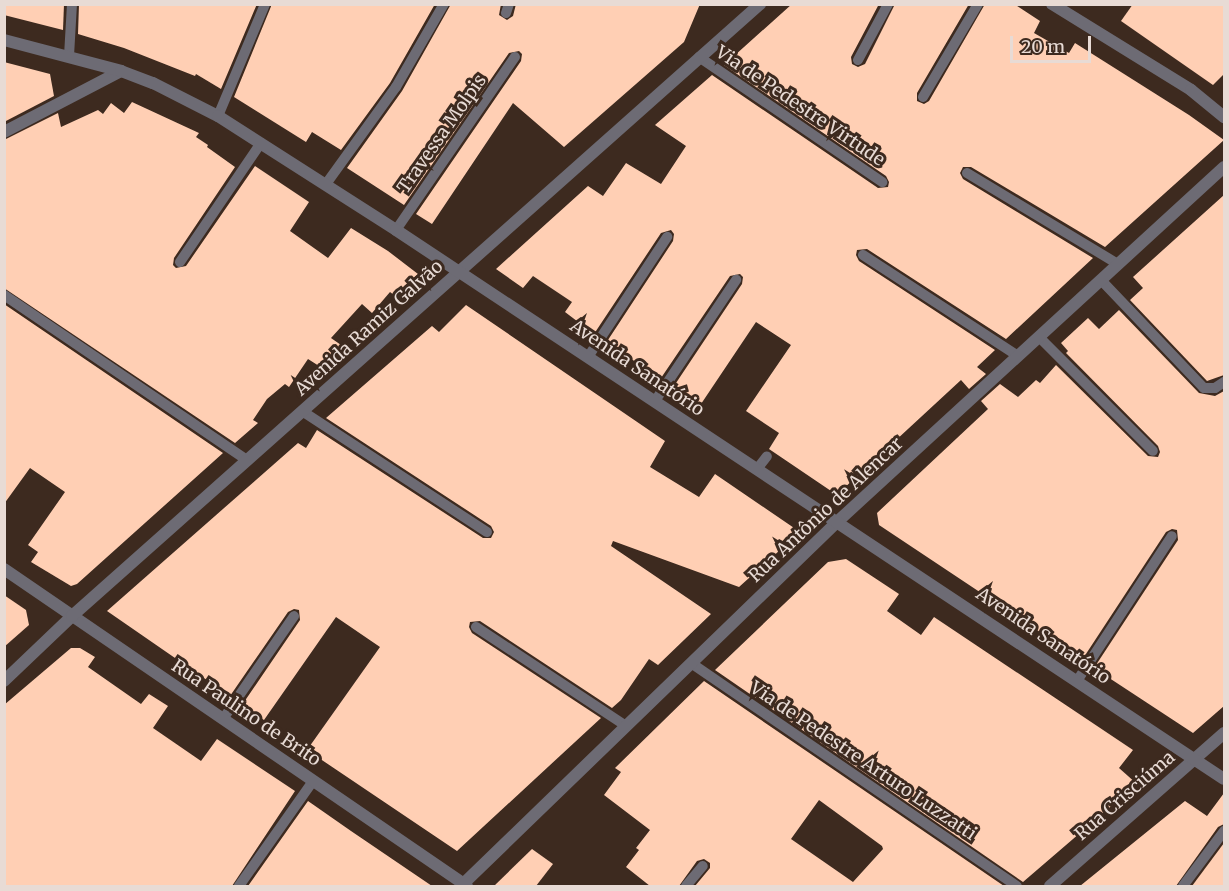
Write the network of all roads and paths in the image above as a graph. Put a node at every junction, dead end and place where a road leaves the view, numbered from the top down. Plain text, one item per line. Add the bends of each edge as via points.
1 (72, 4) edge
2 (265, 4) edge
3 (444, 4) edge
4 (760, 4) edge
5 (888, 4) edge
6 (978, 4) edge
7 (1052, 4) edge
8 (4, 40) edge
9 (69, 56) junction
10 (515, 57) dead end
11 (699, 57) junction
12 (858, 60) dead end
13 (121, 71) junction
14 (923, 97) dead end
15 (218, 116) junction
16 (1224, 117) edge
17 (4, 132) edge
18 (261, 143) junction
19 (1224, 167) edge
20 (967, 173) dead end
21 (882, 182) dead end
22 (326, 184) junction
23 (396, 230) junction
24 (667, 237) dead end
25 (863, 255) dead end
26 (180, 262) dead end
27 (1118, 264) junction
28 (459, 271) junction
29 (736, 280) dead end
30 (1101, 280) junction
31 (4, 295) edge
32 (1039, 337) junction
33 (1018, 356) junction
34 (588, 357) junction
35 (1224, 382) edge
36 (655, 401) junction
37 (302, 411) junction
38 (1153, 451) dead end
39 (767, 456) dead end
40 (247, 460) junction
41 (757, 469) junction
42 (837, 522) junction
43 (487, 532) dead end
44 (1172, 536) dead end
45 (4, 570) edge
46 (72, 616) junction
47 (294, 616) dead end
48 (476, 627) dead end
49 (691, 663) junction
50 (4, 681) edge
51 (1077, 681) junction
52 (222, 719) junction
53 (626, 726) junction
54 (1224, 733) edge
55 (1195, 759) junction
56 (1224, 779) edge
57 (313, 781) junction
58 (1224, 831) edge
59 (703, 866) dead end
60 (239, 886) edge
61 (464, 886) edge
62 (686, 886) edge
63 (1017, 886) edge
64 (1050, 886) edge
65 (1183, 886) edge

1 - 9 lane
2 - 15 lane
3 - 22 lane via 396,87
4 - 11 street, Avenida Ramiz Galvão
5 - 12 lane
6 - 14 lane
7 - 16 street via 1191,90
8 - 9 street, Avenida Sanatório
9 - 13 street, Avenida Sanatório
10 - 23 lane, Travessa Molpis
11 - 21 lane, Via de Pedestre Virtude
11 - 28 street, Avenida Ramiz Galvão
13 - 15 street, Avenida Sanatório
13 - 17 street
15 - 18 street, Avenida Sanatório
18 - 22 street, Avenida Sanatório
18 - 26 lane
19 - 27 street, Rua Antônio de Alencar
20 - 27 lane
22 - 23 street, Avenida Sanatório
23 - 28 street, Avenida Sanatório
24 - 34 lane
25 - 33 lane
27 - 30 street, Rua Antônio de Alencar
28 - 34 street, Avenida Sanatório
28 - 37 street, Avenida Ramiz Galvão
29 - 36 lane
30 - 32 street, Rua Antônio de Alencar
30 - 35 lane via 1204,388 1215,388
31 - 40 lane
32 - 33 street, Rua Antônio de Alencar
32 - 38 lane
33 - 42 street, Rua Antônio de Alencar
34 - 36 street, Avenida Sanatório
36 - 41 street, Avenida Sanatório
37 - 40 street, Avenida Ramiz Galvão
37 - 43 lane
39 - 41 lane
40 - 46 street, Avenida Ramiz Galvão
41 - 42 street, Avenida Sanatório
42 - 49 street, Rua Antônio de Alencar
42 - 51 street, Avenida Sanatório
44 - 51 lane
45 - 46 street, Rua Paulino de Brito
46 - 50 street, Avenida Ramiz Galvão
46 - 52 street, Rua Paulino de Brito
47 - 52 lane
48 - 53 lane
49 - 53 street, Rua Antônio de Alencar
49 - 63 lane, Via de Pedestre Arturo Luzzatti
51 - 55 street, Avenida Sanatório
52 - 57 street, Rua Paulino de Brito
53 - 61 street, Rua Antônio de Alencar
54 - 55 street, Rua Crisciúma
55 - 56 street, Avenida Sanatório
55 - 64 street, Rua Crisciúma
57 - 60 lane
57 - 61 street, Rua Paulino de Brito
58 - 65 lane
59 - 62 lane

